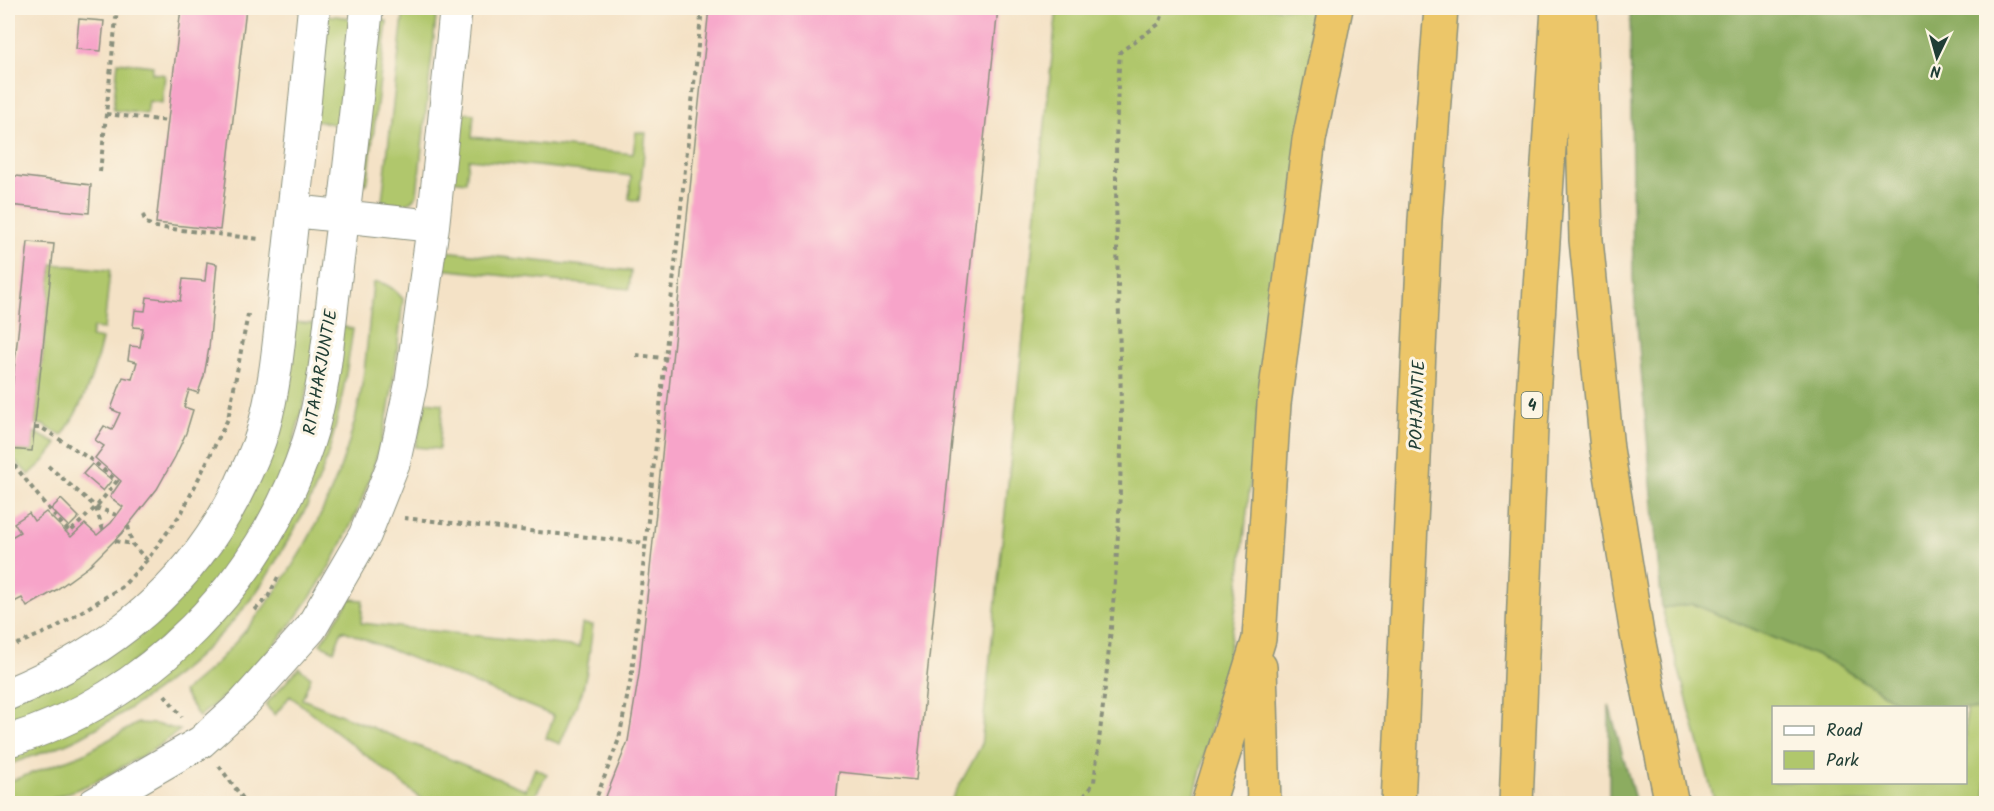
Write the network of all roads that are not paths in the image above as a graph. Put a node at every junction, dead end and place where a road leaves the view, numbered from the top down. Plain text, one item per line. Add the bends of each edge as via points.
1 (315, 8) edge
2 (368, 8) edge
3 (456, 8) edge
4 (1336, 8) edge
5 (1441, 8) edge
6 (1558, 8) edge
7 (1580, 8) edge
8 (294, 211) junction
9 (344, 216) junction
10 (432, 226) junction
11 (1260, 639) junction
12 (8, 694) edge
13 (8, 741) edge
14 (94, 804) edge
15 (1208, 804) edge
16 (1264, 804) edge
17 (1398, 804) edge
18 (1516, 804) edge
19 (1672, 804) edge

1 - 8 street
2 - 9 street, RITAHARJUNTIE
3 - 10 street
4 - 11 highway via 1309,140 1274,404
5 - 17 highway, POHJANTIE via 1425,220
6 - 18 highway, 4 via 1531,428
7 - 19 highway via 1586,240 1607,449 1637,634
8 - 9 street
8 - 12 street via 269,404 255,454 218,525 165,594 140,617 55,674
9 - 10 street
9 - 13 street, RITAHARJUNTIE via 323,373 308,442 258,549 215,606 167,654 93,705
10 - 14 street via 411,384 394,462 365,535 311,628 243,704 201,742
11 - 15 highway
11 - 16 highway

